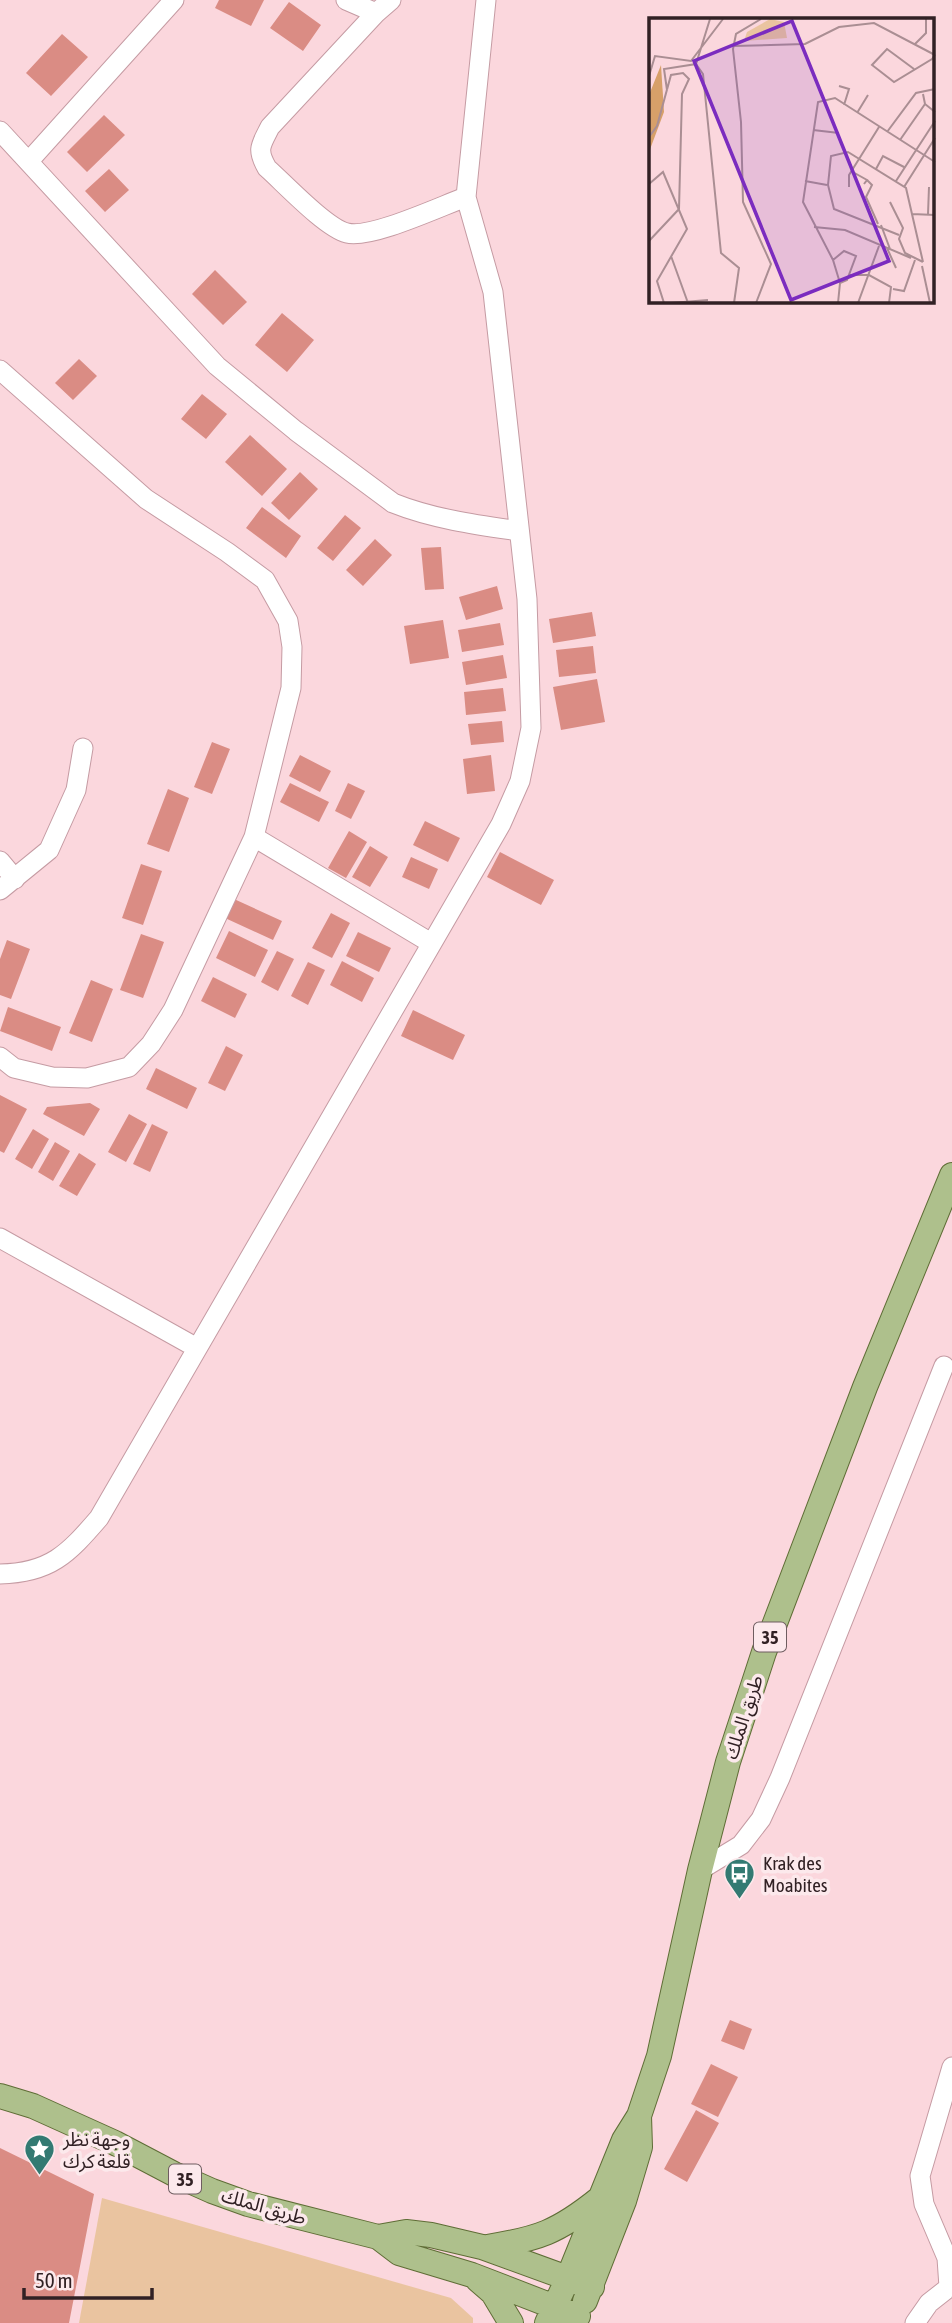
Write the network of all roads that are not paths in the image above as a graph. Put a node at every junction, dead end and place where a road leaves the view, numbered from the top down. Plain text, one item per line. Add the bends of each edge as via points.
1 (174, 0) edge
2 (346, 0) edge
3 (486, 0) edge
4 (383, 6) edge
5 (0, 131) edge
6 (29, 161) junction
7 (466, 197) junction
8 (0, 370) edge
9 (519, 531) junction
10 (83, 748) dead end
11 (254, 837) junction
12 (0, 861) edge
13 (7, 885) edge
14 (432, 943) junction
15 (0, 1057) edge
16 (952, 1175) edge
17 (0, 1238) edge
18 (197, 1348) junction
19 (944, 1366) dead end
20 (0, 1574) edge
21 (700, 1870) junction
22 (952, 2067) edge
23 (0, 2096) edge
24 (639, 2116) junction
25 (599, 2198) junction
26 (378, 2237) junction
27 (482, 2247) junction
28 (472, 2275) junction
29 (568, 2278) junction
30 (951, 2286) edge
31 (592, 2287) junction
32 (551, 2314) edge
33 (577, 2320) edge
34 (511, 2323) edge
35 (915, 2323) edge

1 - 6 street
2 - 4 street
3 - 7 street
4 - 7 street via 270,127 260,156 267,168 321,217 347,234 396,224
5 - 6 street
6 - 9 street via 217,366 317,447 393,503 470,524
7 - 9 street via 493,292
8 - 11 street via 146,499 265,580 288,621 290,688
9 - 14 street via 527,599 531,728 520,781 501,824
10 - 13 street via 76,790 49,850
11 - 14 street
11 - 15 street via 173,1010 129,1067 87,1078 52,1077 15,1068
12 - 13 street
14 - 18 street
16 - 21 main road, طريق الملك / 35 via 764,1653 728,1762
17 - 18 street
18 - 20 street via 99,1518 56,1562 20,1574
19 - 21 street via 761,1819 741,1845
21 - 24 main road, طريق الملك / 35 via 659,2056
22 - 30 street via 920,2176 924,2204 947,2258
23 - 26 main road, طريق الملك / 35 via 33,2106 212,2191
24 - 25 main road, طريق الملك / 35
24 - 31 main road, طريق الملك / 35 via 640,2147
25 - 27 main road via 552,2232
25 - 29 main road, طريق الملك / 35
26 - 27 main road, طريق الملك / 35 via 406,2232
26 - 28 main road, طريق الملك / 35 via 399,2253
27 - 29 main road, طريق الملك / 35
28 - 32 main road, طريق الملك / 35
28 - 34 main road via 493,2293
29 - 31 main road, طريق الملك / 35
29 - 32 main road, طريق الملك / 35
30 - 35 street via 929,2303
31 - 33 main road, طريق الملك / 35
32 - 33 main road, طريق الملك / 35

